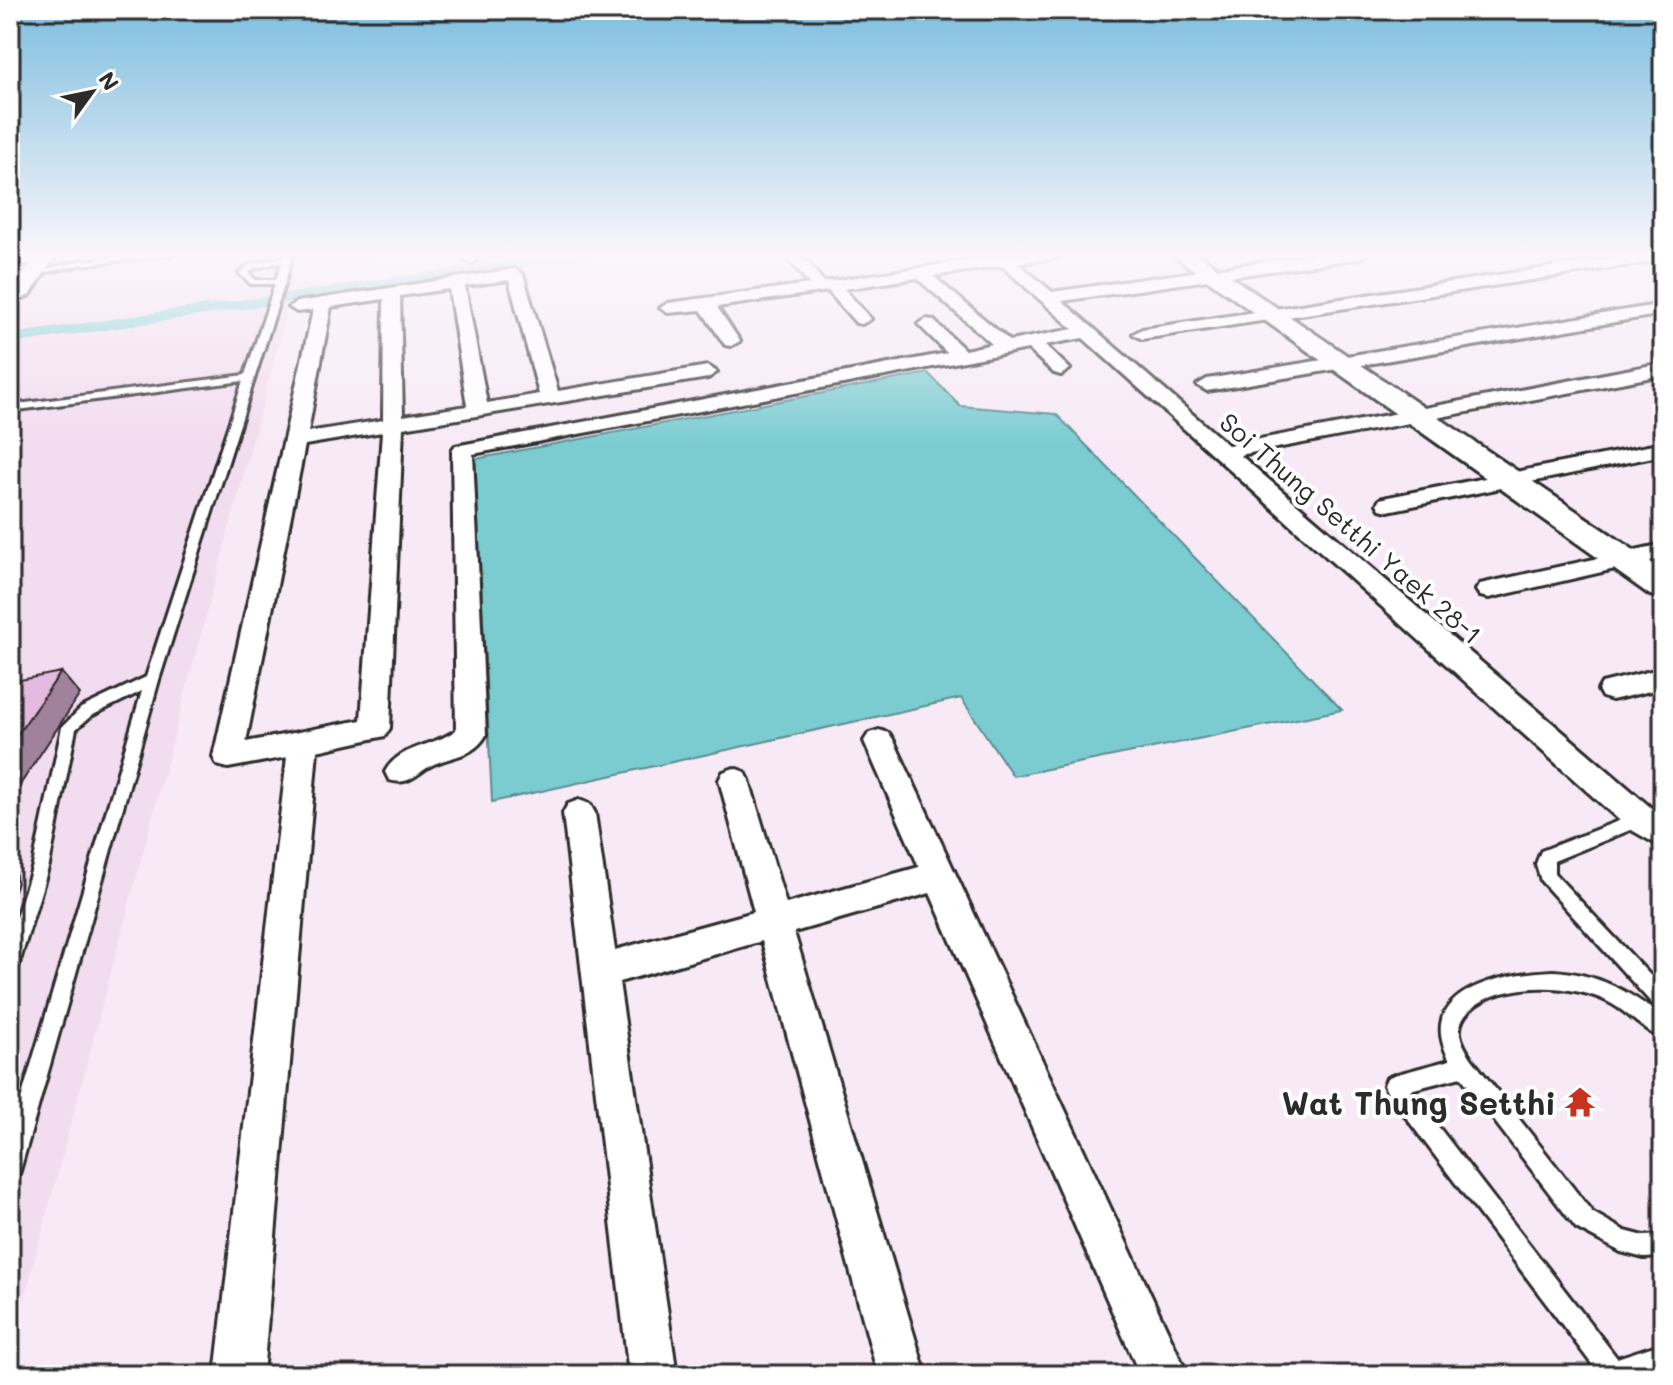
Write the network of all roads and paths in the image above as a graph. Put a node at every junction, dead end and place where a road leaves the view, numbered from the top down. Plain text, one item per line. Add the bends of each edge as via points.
1 (271, 318) edge
2 (320, 318) edge
3 (392, 318) edge
4 (462, 318) edge
5 (527, 318) edge
6 (715, 318) edge
7 (972, 318) edge
8 (1071, 318) edge
9 (1252, 318) edge
10 (1274, 318) edge
11 (1612, 318) edge
12 (927, 324) dead end
13 (1087, 332) junction
14 (1142, 334) dead end
15 (731, 341) dead end
16 (1031, 342) junction
17 (1006, 347) junction
18 (960, 355) junction
19 (1340, 364) junction
20 (1061, 369) dead end
21 (1663, 369) edge
22 (708, 372) dead end
23 (249, 377) junction
24 (1207, 385) dead end
25 (550, 398) junction
26 (10, 408) edge
27 (478, 410) junction
28 (1417, 417) junction
29 (393, 424) junction
30 (296, 440) junction
31 (1663, 449) edge
32 (1223, 452) junction
33 (1511, 482) junction
34 (1388, 504) dead end
35 (1663, 551) edge
36 (1625, 561) junction
37 (1663, 587) edge
38 (1489, 590) dead end
39 (1663, 678) edge
40 (152, 680) junction
41 (1612, 690) dead end
42 (879, 741) dead end
43 (303, 743) junction
44 (400, 772) dead end
45 (734, 780) dead end
46 (579, 813) dead end
47 (1639, 819) junction
48 (1663, 835) edge
49 (940, 876) junction
50 (775, 922) junction
51 (10, 964) edge
52 (600, 971) junction
53 (1663, 1002) edge
54 (1663, 1030) edge
55 (1465, 1066) junction
56 (10, 1171) edge
57 (1663, 1246) edge
58 (1663, 1355) edge
59 (239, 1375) edge
60 (653, 1375) edge
61 (902, 1375) edge
62 (1164, 1375) edge

1 - 23 lane
2 - 30 street
3 - 29 street
4 - 27 street
5 - 25 street
6 - 15 street
7 - 17 street
8 - 13 street, Soi Thung Setthi Yaek 28-1
9 - 14 street
10 - 19 main road
11 - 19 street
12 - 18 street
13 - 16 street
13 - 32 street, Soi Thung Setthi Yaek 28-1
16 - 17 street
16 - 20 street
17 - 18 street
18 - 44 street via 462,450 471,735
19 - 24 street
19 - 28 main road
21 - 28 street
22 - 25 street
23 - 26 lane
23 - 40 lane
25 - 27 street
27 - 29 street
28 - 32 street
28 - 33 main road
29 - 30 street
29 - 43 street via 375,728
30 - 43 street via 228,757
31 - 33 street
32 - 47 street, Soi Thung Setthi Yaek 28-1
33 - 34 street
33 - 36 main road
35 - 36 street
36 - 37 main road
36 - 38 street
39 - 41 street
40 - 51 lane via 86,712 69,727 41,865
40 - 56 lane
42 - 49 street
43 - 59 street
45 - 50 street
46 - 52 street
47 - 48 street, Soi Thung Setthi Yaek 28-1
47 - 53 lane via 1547,856 1544,864 1547,876
49 - 50 street
49 - 62 street
50 - 52 street
50 - 61 street
52 - 60 street
54 - 55 lane via 1614,995 1588,984 1554,978 1487,989 1461,1003 1449,1031
55 - 57 lane via 1584,1220 1621,1241
55 - 58 lane via 1394,1085 1612,1371

